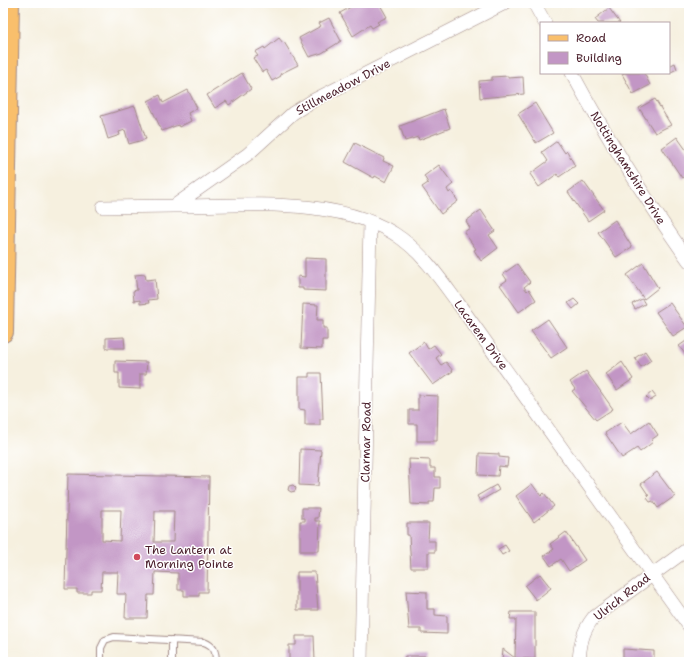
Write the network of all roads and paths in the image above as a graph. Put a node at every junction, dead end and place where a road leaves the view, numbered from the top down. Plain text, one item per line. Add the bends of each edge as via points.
1 (9, 3) edge
2 (505, 3) edge
3 (534, 3) edge
4 (544, 22) edge
5 (573, 74) edge
6 (174, 206) junction
7 (103, 207) dead end
8 (370, 222) junction
9 (689, 261) edge
10 (3, 332) edge
11 (689, 548) edge
12 (652, 574) junction
13 (689, 626) edge
14 (172, 640) junction
15 (101, 662) edge
16 (172, 662) edge
17 (216, 662) edge
18 (361, 662) edge
19 (579, 662) edge

1 - 10 main road
2 - 6 street, Stillmeadow Drive via 314,100 293,113 248,154
3 - 4 street
5 - 9 street, Nottinghamshire Drive via 641,191
6 - 7 street
6 - 8 street, Lacarem Drive via 311,208 345,213
8 - 12 street, Lacarem Drive via 402,239 435,273
8 - 18 street, Clarmar Road
11 - 12 street, Ulrich Road
12 - 13 street, Lacarem Drive
12 - 19 street, Ulrich Road via 593,618 582,638
14 - 15 lane via 114,637 104,640 100,648
14 - 16 lane
14 - 17 lane via 212,645 216,652

